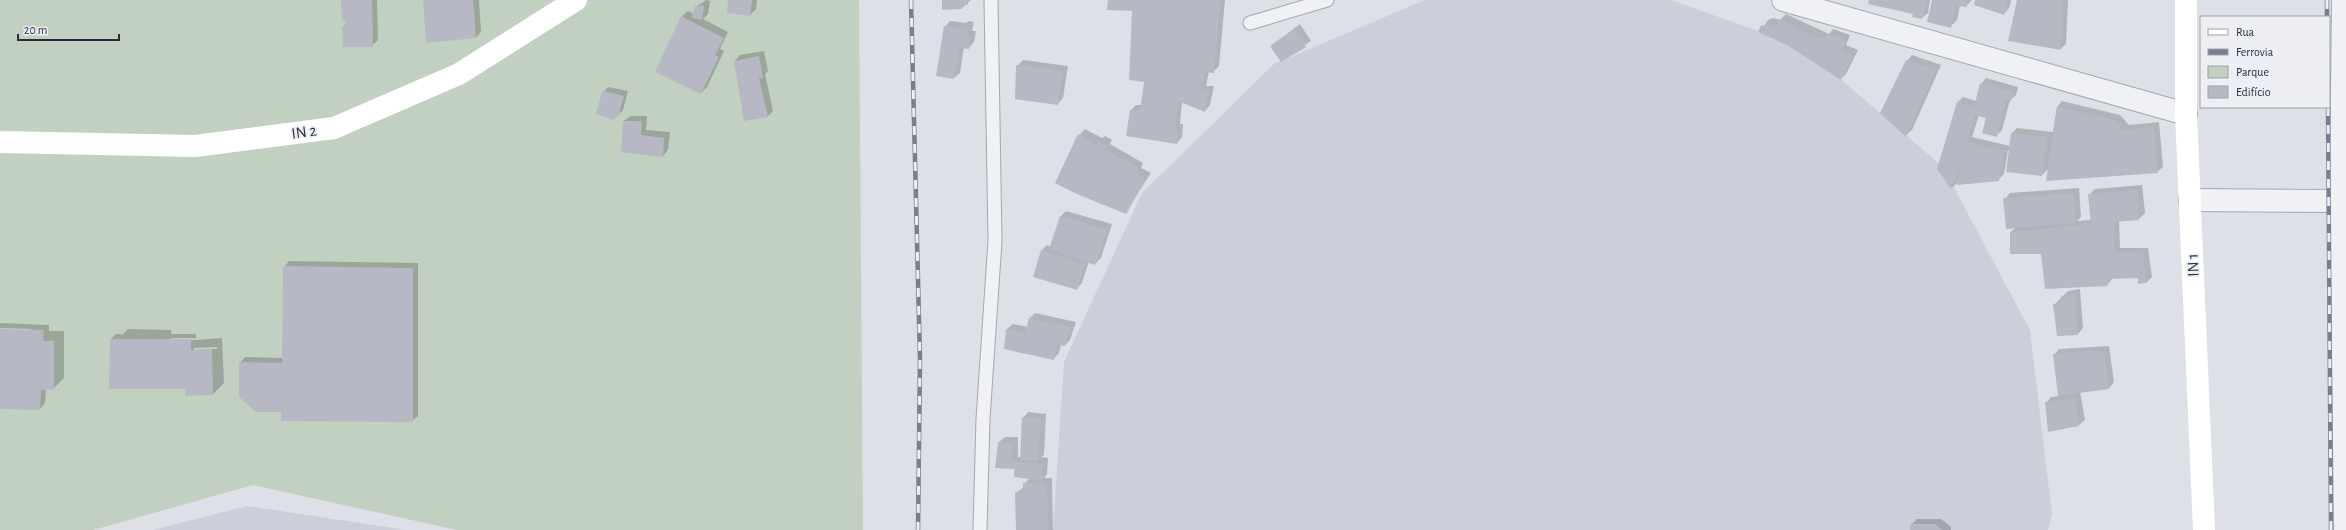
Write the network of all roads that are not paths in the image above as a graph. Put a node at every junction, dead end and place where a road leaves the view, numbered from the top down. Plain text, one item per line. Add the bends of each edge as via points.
1 (576, 0) edge
2 (991, 0) edge
3 (1327, 0) edge
4 (1783, 0) edge
5 (2186, 0) edge
6 (2343, 0) edge
7 (1250, 23) dead end
8 (2186, 114) junction
9 (0, 142) edge
10 (2343, 191) edge
11 (2190, 200) junction
12 (2345, 489) edge
13 (980, 530) edge
14 (2204, 530) edge
15 (2345, 530) edge

1 - 9 street, IN 2 via 458,74 334,128 195,146
2 - 13 lane via 995,240 983,419
3 - 7 lane
4 - 8 street
5 - 8 street, IN 1
6 - 10 street
8 - 11 street, IN 1
10 - 11 street
10 - 12 street
11 - 14 street, IN 1
12 - 15 street

